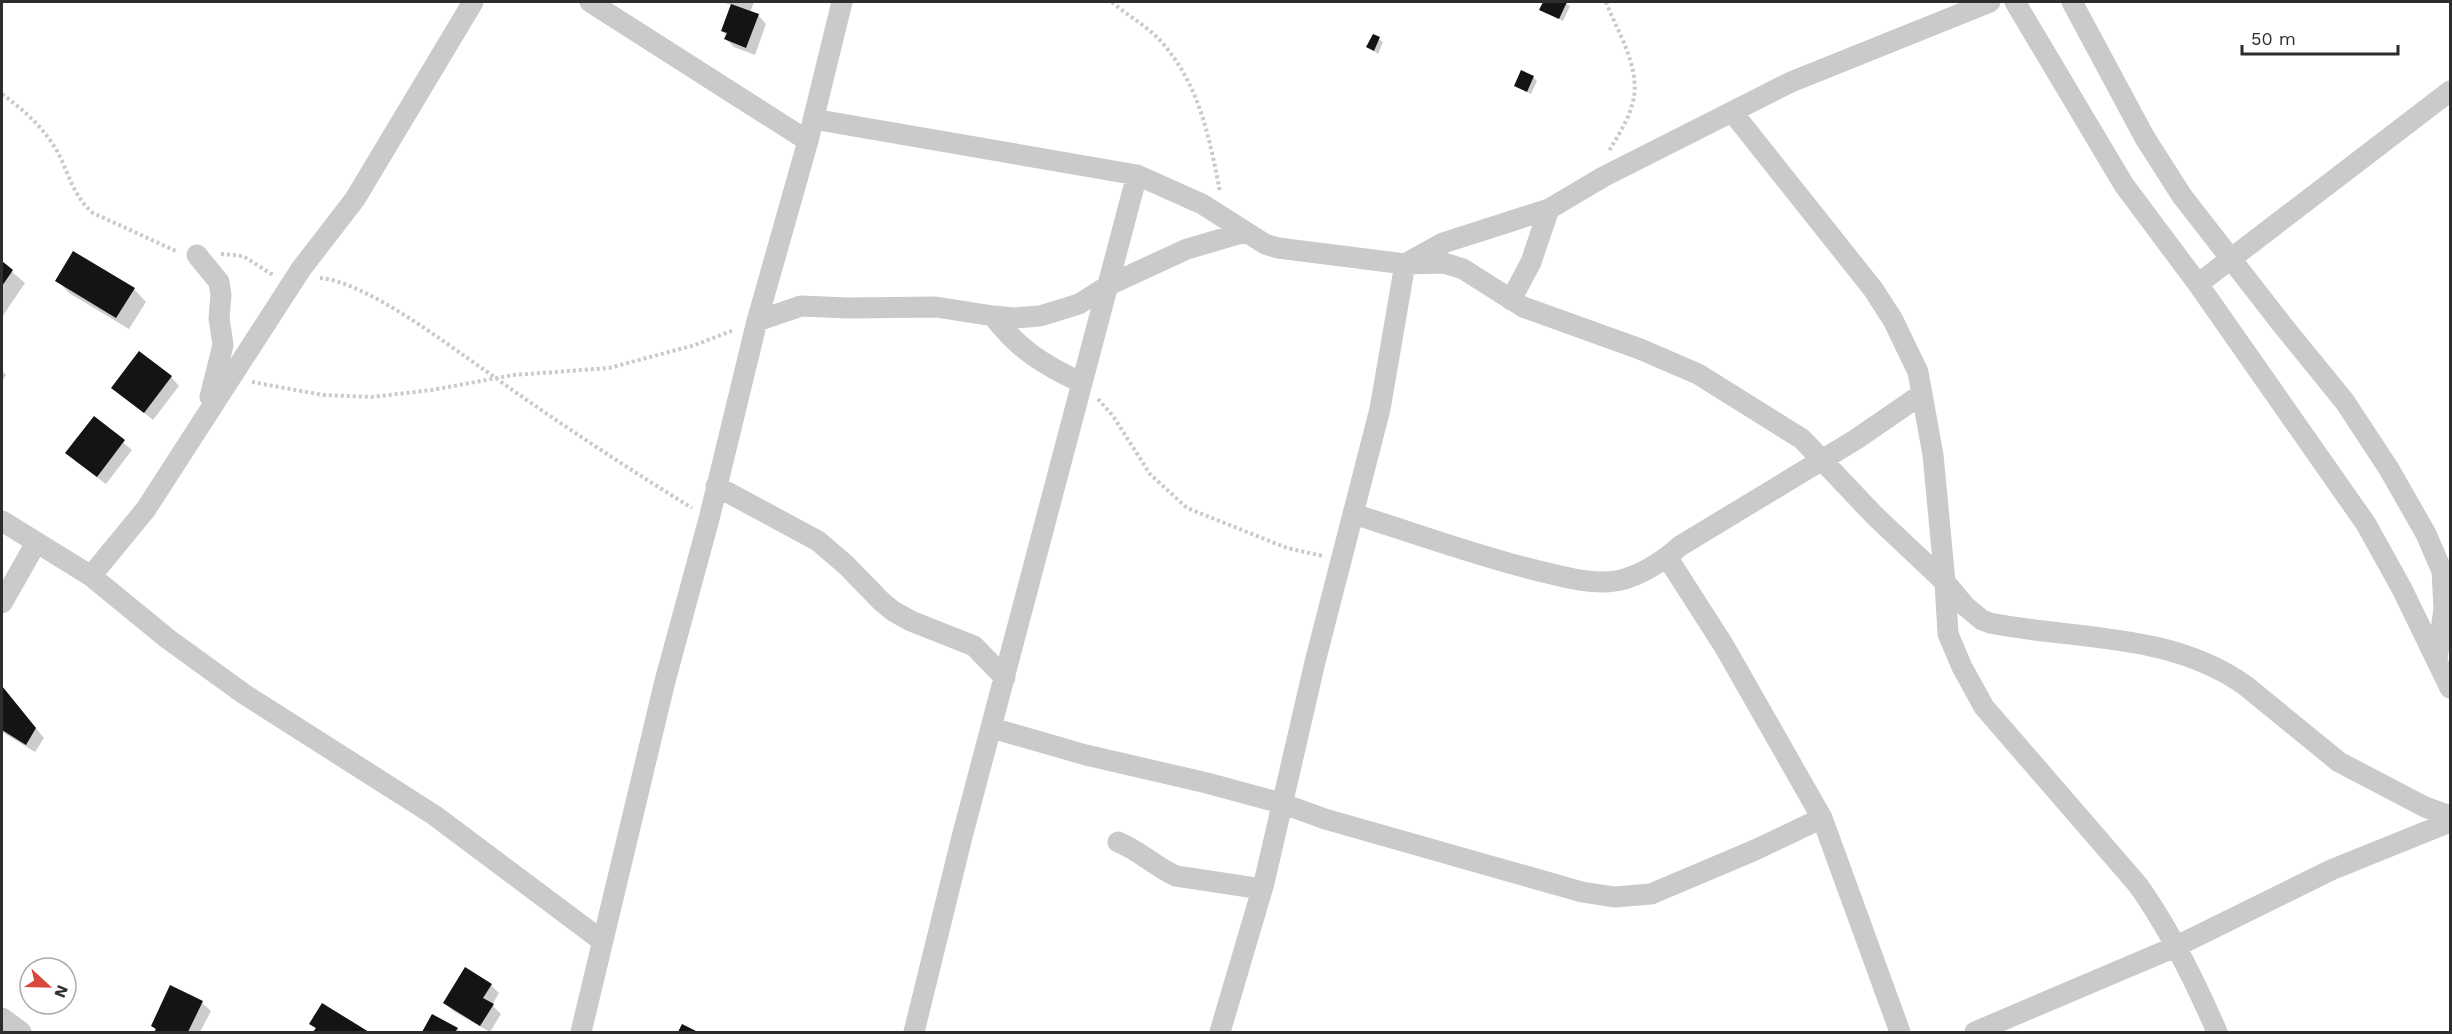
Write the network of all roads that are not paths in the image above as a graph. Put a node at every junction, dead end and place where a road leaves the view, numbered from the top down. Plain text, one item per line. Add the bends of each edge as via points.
1 (473, 2) edge
2 (590, 2) edge
3 (842, 2) edge
4 (1990, 2) edge
5 (2015, 2) edge
6 (2072, 2) edge
7 (2451, 91) edge
8 (1733, 113) junction
9 (813, 119) junction
10 (808, 141) junction
11 (1137, 175) junction
12 (1549, 209) junction
13 (1245, 232) junction
14 (197, 255) road end
15 (2231, 260) junction
16 (1405, 264) junction
17 (2198, 284) junction
18 (1109, 285) junction
19 (1511, 300) junction
20 (993, 316) junction
21 (756, 321) junction
22 (1082, 383) junction
23 (1922, 394) junction
24 (207, 413) junction
25 (1821, 461) junction
26 (716, 486) junction
27 (1353, 514) junction
28 (2, 521) edge
29 (36, 543) junction
30 (1667, 557) junction
31 (91, 576) junction
32 (1945, 582) junction
33 (2, 603) edge
34 (2437, 660) junction
35 (1005, 678) junction
36 (2451, 688) edge
37 (992, 728) junction
38 (1281, 803) junction
39 (2451, 816) edge
40 (1822, 818) junction
41 (2451, 822) edge
42 (1118, 842) dead end
43 (1262, 888) junction
44 (601, 940) junction
45 (2175, 947) junction
46 (2, 1018) edge
47 (21, 1032) edge
48 (581, 1032) edge
49 (914, 1032) edge
50 (1220, 1032) edge
51 (1900, 1032) edge
52 (1975, 1032) edge
53 (2217, 1032) edge

1 - 24 street via 368,180 295,278
2 - 10 street
3 - 9 street
4 - 8 street via 1791,82
5 - 17 street via 2124,185
6 - 15 street via 2145,138 2182,196
7 - 15 street
8 - 12 street
8 - 23 street via 1878,297 1909,350
9 - 10 street
9 - 11 street
10 - 21 street
11 - 13 street via 1202,204
11 - 18 street
12 - 16 street via 1443,243
12 - 19 street via 1531,262
13 - 16 street via 1265,244 1290,251
13 - 18 street via 1187,249
14 - 24 street via 219,282 221,295 223,345
15 - 17 street
15 - 34 street via 2345,402 2426,534 2442,571 2444,609
16 - 19 street via 1444,263 1462,269
16 - 27 street via 1380,409
17 - 34 street via 2366,524
18 - 20 street via 1079,304 1040,316
18 - 22 street
19 - 25 street via 1698,374 1802,439
20 - 21 street via 936,307 801,306
20 - 22 street via 1015,343 1033,357
21 - 26 street
22 - 35 street
23 - 25 street
23 - 32 street
24 - 31 street via 146,509
25 - 30 street
25 - 32 street
26 - 35 street via 818,542 893,610 974,646
26 - 44 street
27 - 30 street via 1517,566 1580,581 1623,579
27 - 38 street
28 - 29 street
29 - 31 street
29 - 33 street
30 - 40 street via 1730,656
31 - 44 street via 225,680 434,815
32 - 39 street via 1965,606 1990,623 2132,642 2184,655 2233,676 2339,762 2425,807
32 - 45 street via 1948,634 1984,707 2138,885
34 - 36 street
35 - 37 street
37 - 38 street
37 - 49 street
38 - 40 street via 1361,830 1582,892 1614,897 1651,894
38 - 43 street
40 - 51 street
41 - 45 street via 2331,870
42 - 43 street via 1176,876
43 - 50 street
44 - 48 street
45 - 52 street
45 - 53 street
46 - 47 street

